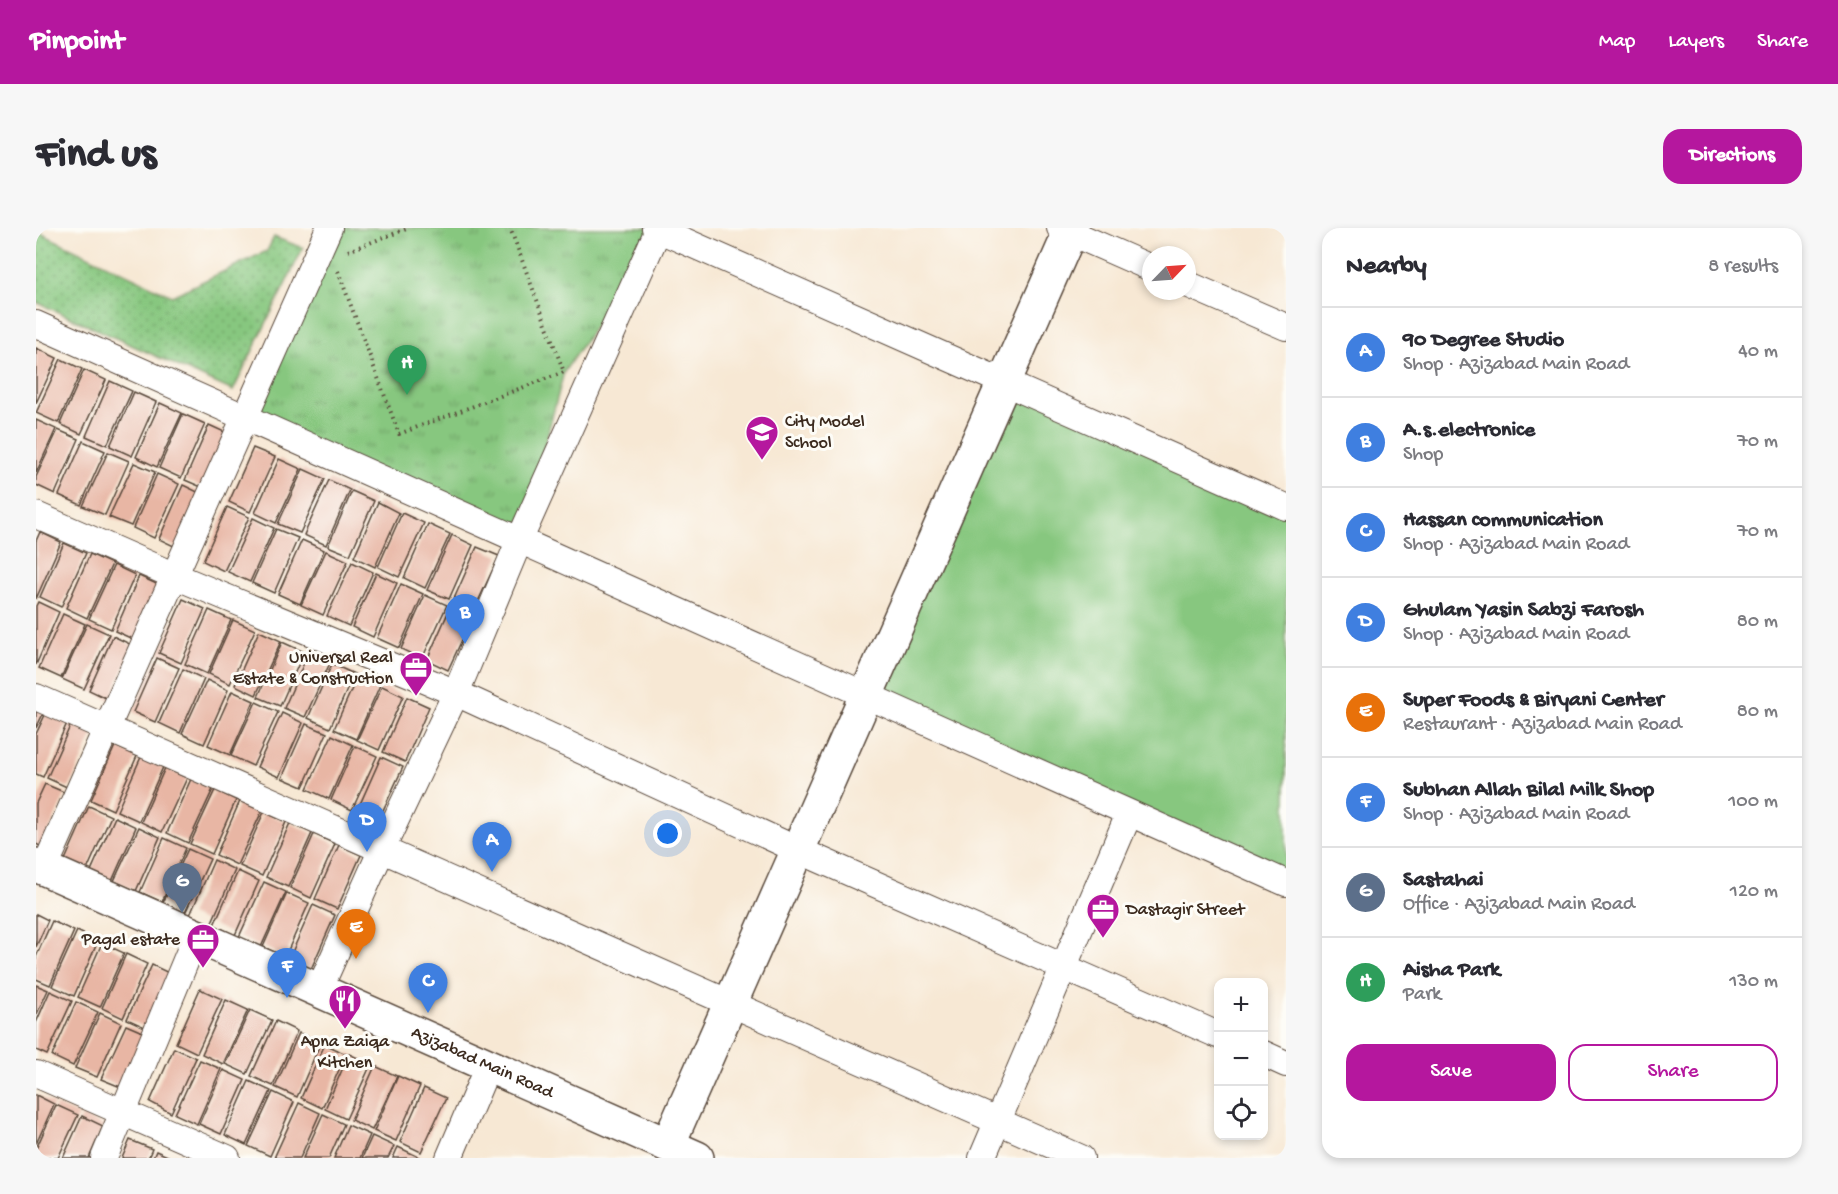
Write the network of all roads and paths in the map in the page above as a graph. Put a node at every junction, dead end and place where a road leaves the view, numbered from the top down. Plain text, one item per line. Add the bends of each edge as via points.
1 (329, 228) edge
2 (409, 228) edge
3 (510, 228) edge
4 (658, 229) edge
5 (1067, 229) edge
6 (344, 253) dead end
7 (1142, 264) edge
8 (337, 268) dead end
9 (1196, 288) edge
10 (36, 324) edge
11 (1286, 327) edge
12 (1004, 382) junction
13 (245, 417) junction
14 (1284, 501) edge
15 (36, 515) edge
16 (520, 539) junction
17 (175, 576) junction
18 (456, 693) junction
19 (866, 696) junction
20 (36, 697) edge
21 (107, 728) junction
22 (1129, 814) junction
23 (382, 849) junction
24 (798, 850) junction
25 (40, 867) edge
26 (1286, 884) edge
27 (196, 936) junction
28 (1064, 967) junction
29 (319, 990) junction
30 (731, 1003) junction
31 (1214, 1033) edge
32 (1268, 1056) edge
33 (1286, 1064) edge
34 (488, 1066) junction
35 (36, 1074) edge
36 (123, 1112) junction
37 (998, 1121) junction
38 (668, 1145) junction
39 (104, 1158) edge
40 (227, 1158) edge
41 (449, 1158) edge
42 (697, 1158) edge
43 (982, 1158) edge
44 (1081, 1158) edge

1 - 13 street
2 - 6 path
3 - 8 path via 564,372 399,434
4 - 12 street
4 - 16 street
5 - 7 street
5 - 12 street
9 - 11 street
10 - 13 street
12 - 14 street
12 - 19 street
13 - 16 street
13 - 17 street
15 - 17 street
16 - 18 street
16 - 19 street
17 - 18 street
17 - 21 street
18 - 23 street
18 - 24 street
19 - 22 street
19 - 24 street
20 - 21 street
21 - 23 street
21 - 25 street
22 - 26 street
22 - 28 street
23 - 29 street
23 - 30 street
24 - 28 street
24 - 30 street
25 - 27 street, Azizabad Main Road
27 - 29 street, Azizabad Main Road
27 - 36 street
28 - 31 street
28 - 37 street
29 - 34 street, Azizabad Main Road
30 - 37 street
30 - 38 street
32 - 33 street
34 - 38 street, Azizabad Main Road
34 - 41 street
35 - 36 street
36 - 39 street
36 - 40 street
37 - 43 street
37 - 44 street
38 - 42 street, Azizabad Main Road

